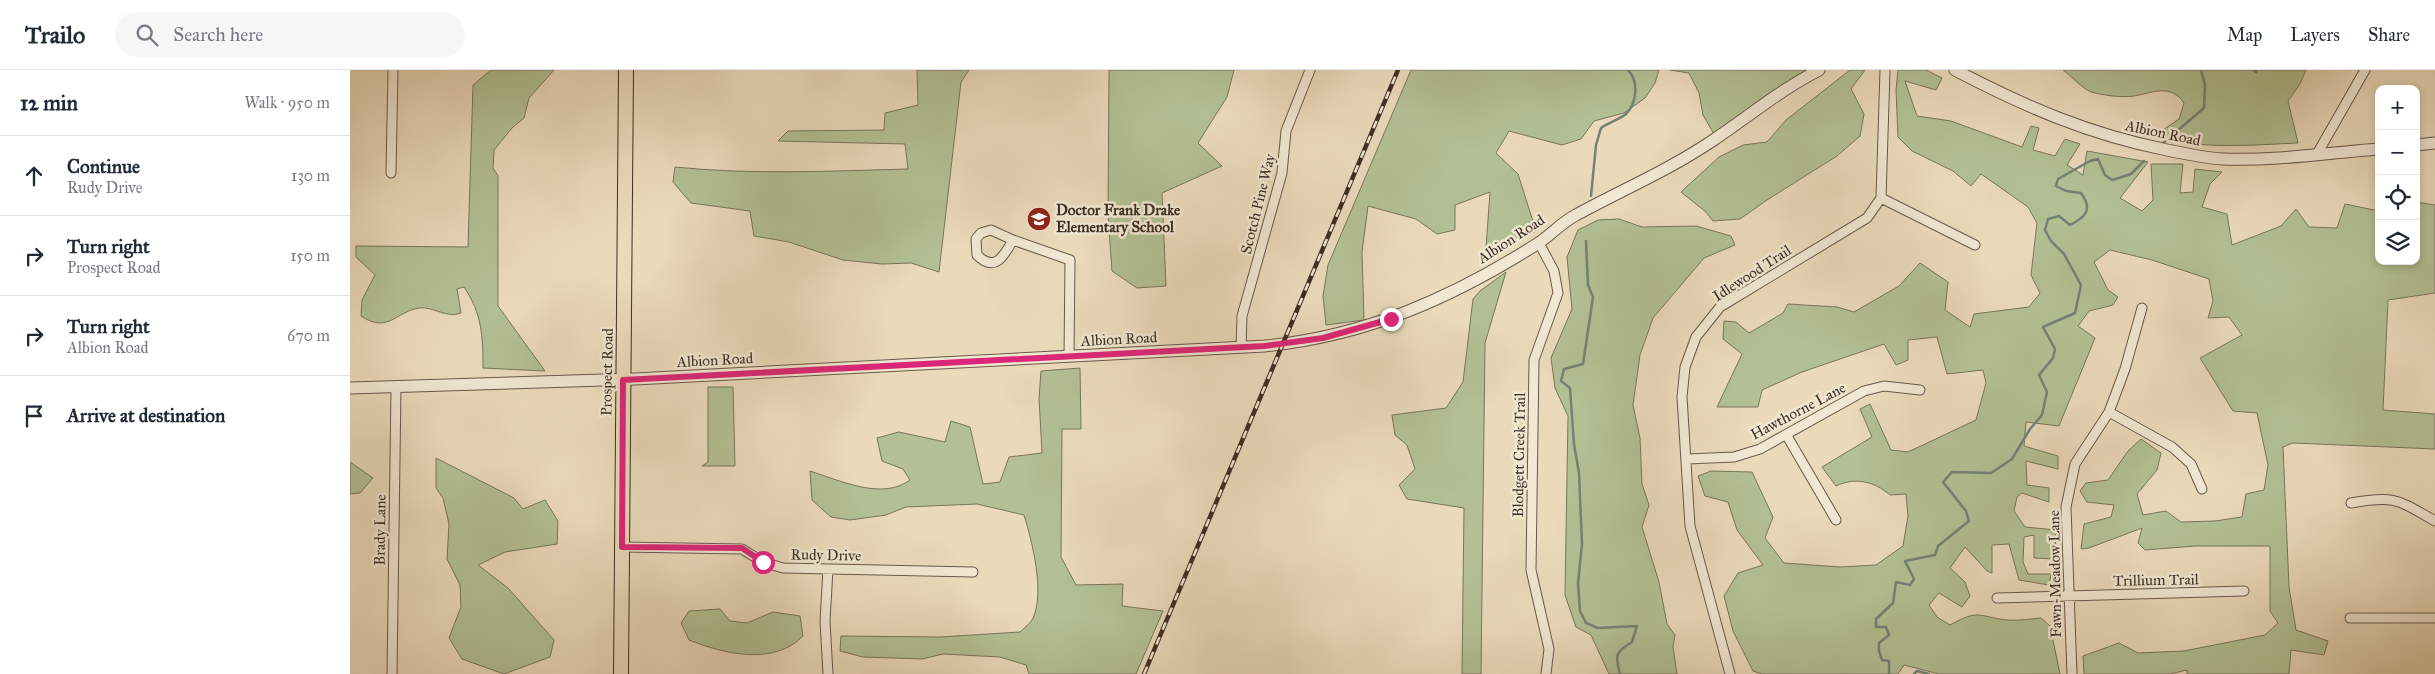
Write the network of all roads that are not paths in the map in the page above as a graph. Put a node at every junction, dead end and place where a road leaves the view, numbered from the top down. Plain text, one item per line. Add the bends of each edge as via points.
1 (393, 70) edge
2 (626, 70) edge
3 (1310, 70) edge
4 (1819, 70) edge
5 (1885, 70) edge
6 (1955, 70) edge
7 (2365, 70) edge
8 (2435, 143) edge
9 (2420, 145) edge
10 (2375, 149) edge
11 (2317, 154) junction
12 (391, 173) dead end
13 (1881, 198) junction
14 (1013, 240) dead end
15 (1539, 242) junction
16 (1974, 245) dead end
17 (2142, 308) dead end
18 (1241, 348) junction
19 (1070, 357) junction
20 (623, 380) junction
21 (396, 387) junction
22 (350, 388) edge
23 (1920, 390) dead end
24 (2109, 412) junction
25 (1787, 436) junction
26 (1688, 459) junction
27 (2202, 489) dead end
28 (2351, 503) dead end
29 (1836, 520) dead end
30 (2435, 520) edge
31 (622, 547) junction
32 (828, 569) junction
33 (974, 572) dead end
34 (2244, 591) dead end
35 (2068, 596) junction
36 (1998, 598) dead end
37 (2350, 618) dead end
38 (2435, 618) edge
39 (392, 674) edge
40 (621, 674) edge
41 (828, 674) edge
42 (1546, 674) edge
43 (1730, 674) edge
44 (2072, 674) edge

1 - 12 street
2 - 20 main road, Prospect Road
3 - 18 street, Scotch Pine Way via 1286,131 1282,174 1242,316
4 - 15 street, Albion Road via 1758,107 1711,142 1575,215
5 - 13 street
6 - 11 street, Albion Road via 2016,102 2090,131 2141,145 2222,159
7 - 11 street
8 - 9 street
10 - 11 street, Albion Road
13 - 16 street
13 - 26 street, Idlewood Trail via 1867,218 1720,307 1696,337 1685,367 1682,397
14 - 19 street via 1070,260
15 - 18 street, Albion Road via 1448,296 1391,319 1323,338
15 - 42 street, Blodgett Creek Trail via 1554,271 1558,293 1534,360 1531,570 1549,649
17 - 24 street, Fawn-Meadow Lane
18 - 19 street, Albion Road
19 - 20 street, Albion Road
20 - 21 street, Albion Road
20 - 31 main road, Prospect Road
21 - 22 street, Albion Road
21 - 39 street, Brady Lane
23 - 25 street, Hawthorne Lane via 1884,386 1864,392
24 - 27 street via 2172,447 2191,464
24 - 35 street, Fawn-Meadow Lane via 2075,464 2066,507
25 - 26 street, Hawthorne Lane via 1734,457
25 - 29 street
26 - 43 street, Idlewood Trail via 1690,526
28 - 30 street via 2380,497 2398,500
31 - 32 street, Rudy Drive via 742,548 763,562 783,568
31 - 40 main road, Prospect Road
32 - 33 street, Rudy Drive
32 - 41 street via 825,621
34 - 35 street, Trillium Trail
35 - 36 street, Trillium Trail
35 - 44 street, Fawn-Meadow Lane
37 - 38 street

